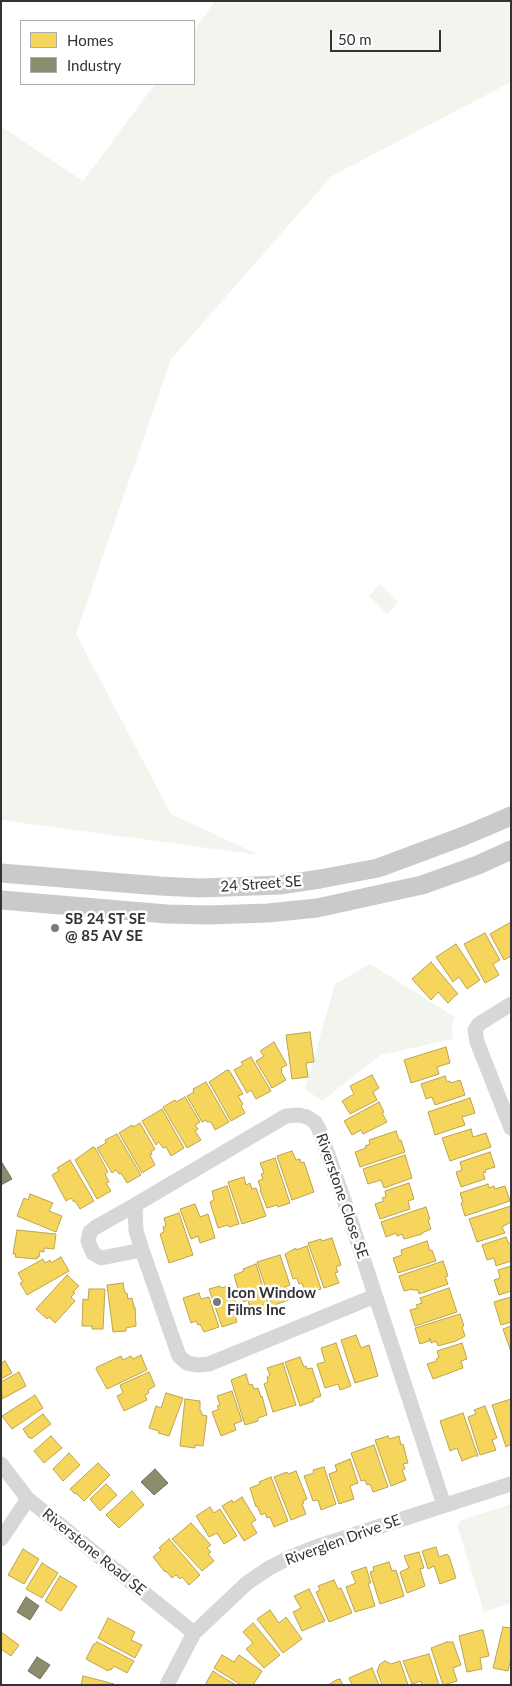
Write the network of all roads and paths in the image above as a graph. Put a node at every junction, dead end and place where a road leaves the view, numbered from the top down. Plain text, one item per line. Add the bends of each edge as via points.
1 (511, 816) edge
2 (511, 850) edge
3 (1, 873) edge
4 (1, 900) edge
5 (511, 1004) edge
6 (511, 1128) edge
7 (134, 1205) junction
8 (142, 1250) junction
9 (376, 1296) junction
10 (1, 1464) edge
11 (511, 1484) edge
12 (28, 1499) junction
13 (444, 1505) junction
14 (1, 1539) edge
15 (194, 1633) junction
16 (167, 1685) edge

1 - 3 main road, 24 Street SE via 378,868 280,885 160,886
2 - 4 main road, 24 Street SE via 422,885 317,908 268,913 175,914
5 - 6 street via 479,1024 475,1030
7 - 8 street via 136,1231
7 - 8 street, Riverstone Close SE via 96,1227 90,1232 88,1241 93,1253 101,1258
7 - 9 street, Riverstone Close SE via 286,1116 307,1117 319,1129
8 - 9 street via 178,1356 186,1363 209,1364
9 - 13 street, Riverstone Close SE
10 - 12 street, Riverstone Road SE
11 - 13 street, Riverglen Drive SE
12 - 14 street
12 - 15 street, Riverstone Road SE
13 - 15 street, Riverglen Drive SE via 291,1557 269,1568 247,1583
15 - 16 street, Riverglen Drive SE

